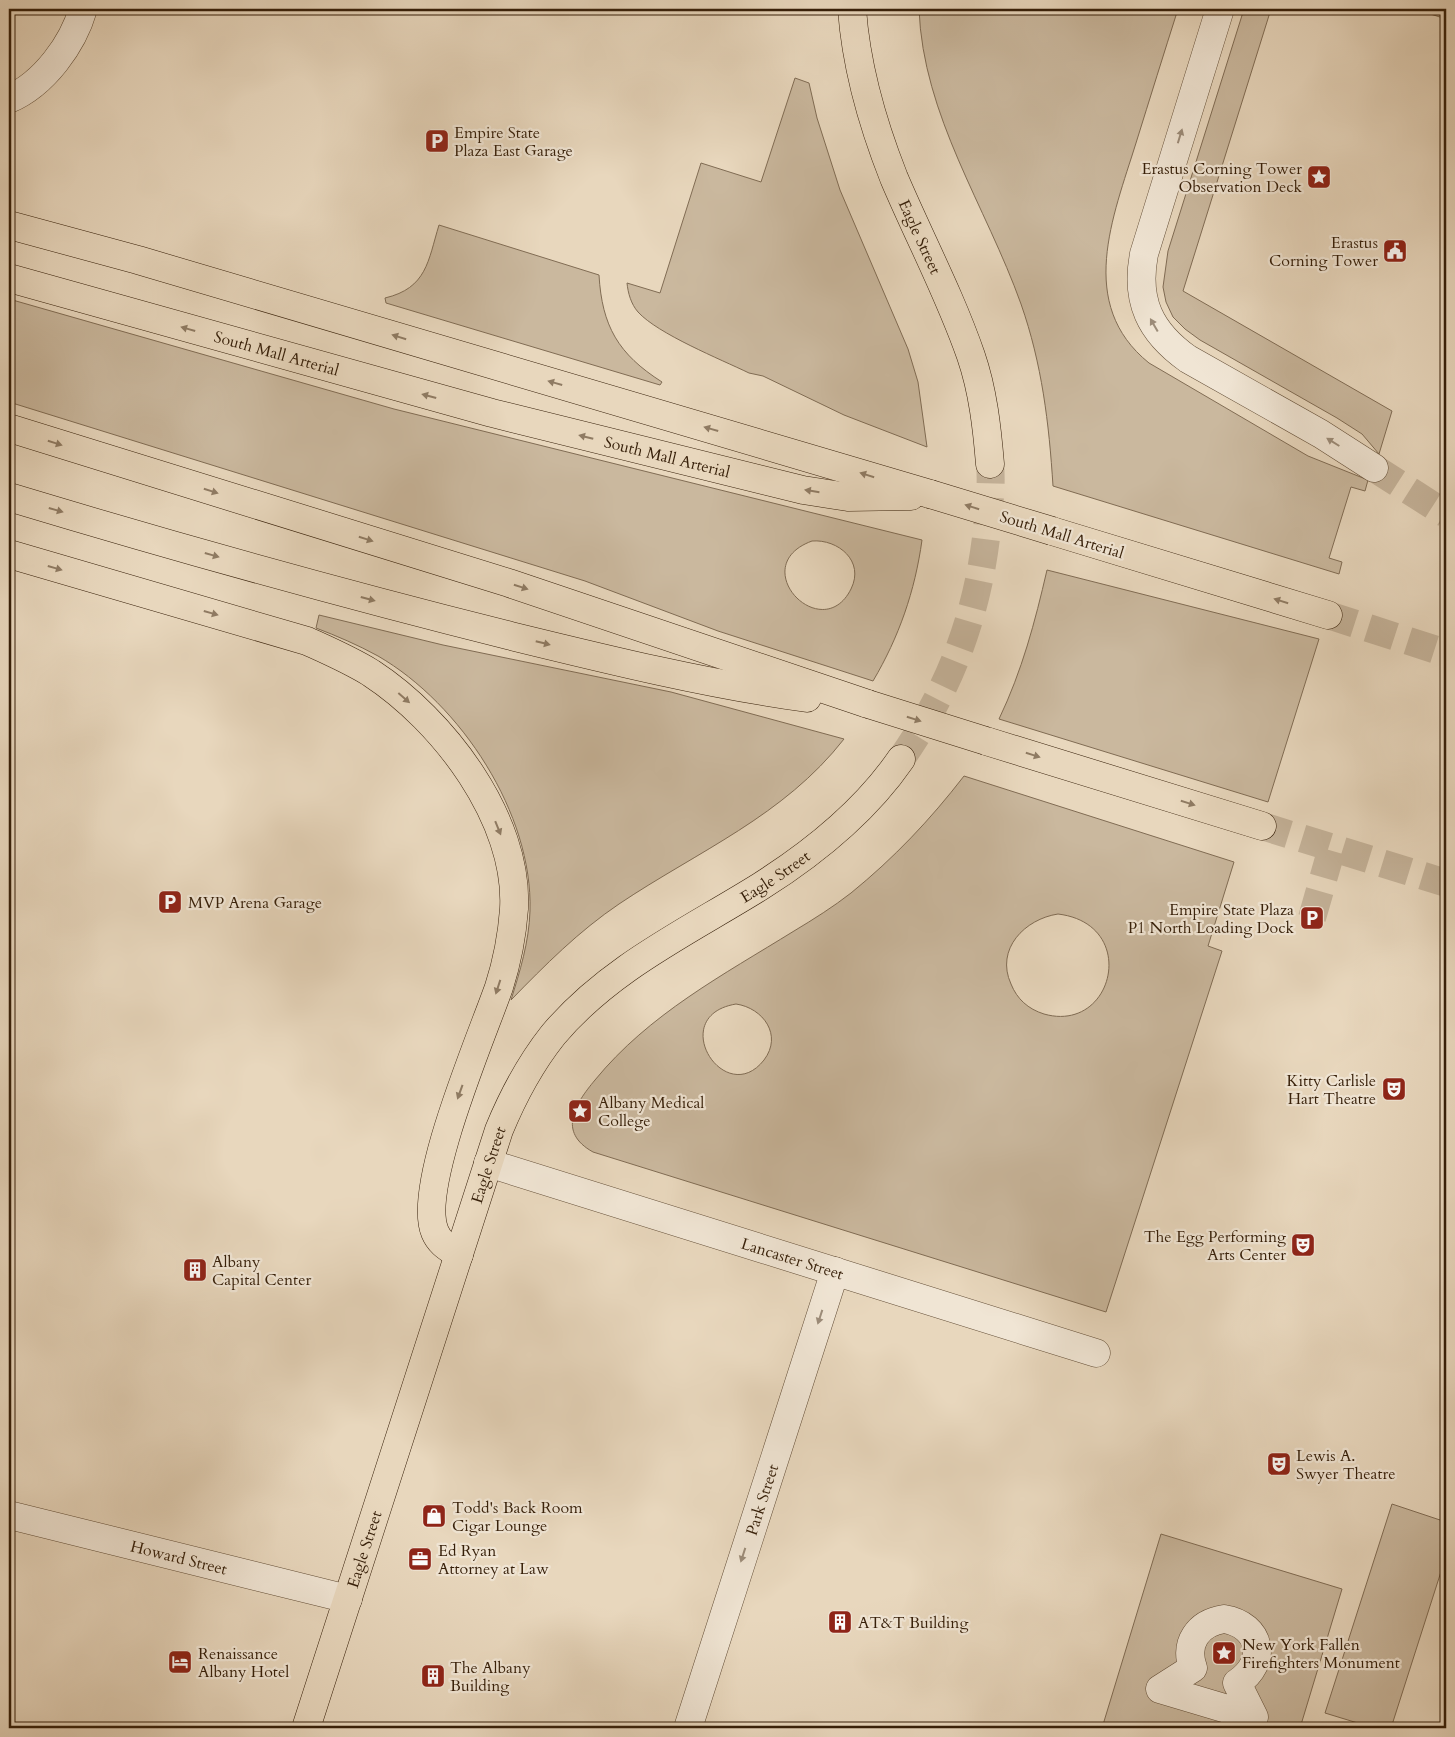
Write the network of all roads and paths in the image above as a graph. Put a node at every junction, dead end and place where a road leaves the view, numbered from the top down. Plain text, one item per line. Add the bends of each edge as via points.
1 (83, 9) edge
2 (852, 9) edge
3 (1220, 9) edge
4 (9, 99) edge
5 (9, 225) edge
6 (9, 278) edge
7 (9, 428) edge
8 (990, 464) tunnel mouth
9 (1374, 468) tunnel mouth
10 (930, 494) junction
11 (9, 497) edge
12 (9, 554) edge
13 (1328, 615) tunnel mouth
14 (868, 704) junction
15 (901, 760) tunnel mouth
16 (1262, 826) tunnel mouth
17 (488, 1162) junction
18 (459, 1255) junction
19 (835, 1271) junction
20 (1096, 1354) dead end
21 (9, 1515) edge
22 (348, 1599) junction
23 (306, 1728) edge
24 (688, 1728) edge

1 - 4 street via 60,55 28,88
2 - 8 main road, Eagle Street via 862,72 877,131 971,357 980,391
9 -> 3 street via 1321,434 1188,359 1159,334 1148,316 1140,273 1144,254
10 -> 5 main road via 268,298
10 -> 6 main road, South Mall Arterial via 890,498 848,497 803,490 492,413
7 -> 14 main road via 518,586
13 -> 10 main road, South Mall Arterial, bridge
11 -> 14 main road via 332,589 609,660 763,692
12 -> 18 main road via 307,641 338,655 402,697 453,750 474,780 503,839 511,870 514,908 509,948 499,986 456,1103 435,1181 434,1232 442,1245
14 -> 16 main road, bridge
15 - 17 main road, Eagle Street via 869,797 818,845 762,885 630,966 576,1011 553,1035 512,1098
17 - 18 main road, Eagle Street
17 - 19 street, Lancaster Street
18 - 22 main road, Eagle Street
19 - 20 street, Lancaster Street
19 -> 24 street, Park Street
21 - 22 street, Howard Street
22 - 23 main road, Eagle Street

